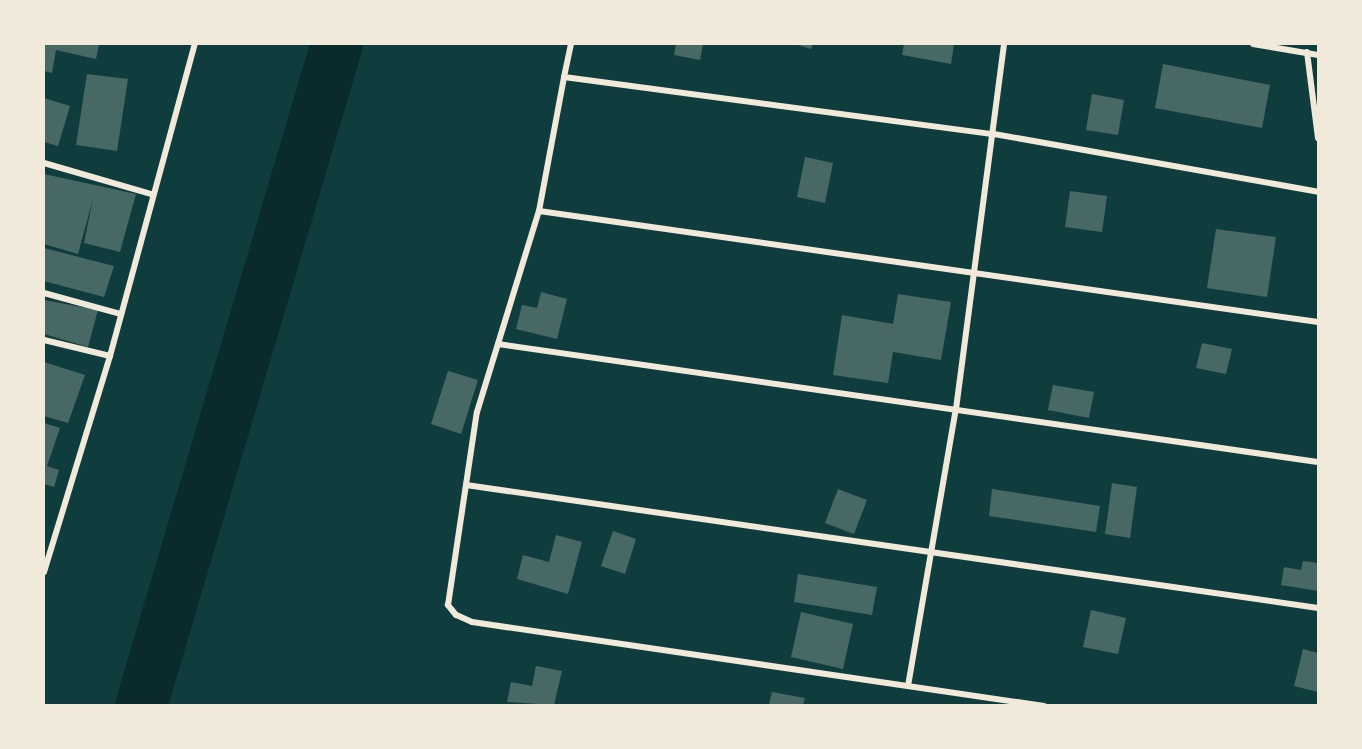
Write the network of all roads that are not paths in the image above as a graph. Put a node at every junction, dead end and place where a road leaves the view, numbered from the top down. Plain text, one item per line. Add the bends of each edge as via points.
1 (195, 44) edge
2 (571, 44) edge
3 (1004, 44) edge
4 (1253, 44) edge
5 (1306, 52) junction
6 (1318, 55) edge
7 (564, 77) junction
8 (994, 134) junction
9 (1318, 138) edge
10 (44, 163) edge
11 (1318, 192) edge
12 (151, 194) junction
13 (539, 211) junction
14 (974, 273) junction
15 (44, 293) edge
16 (121, 314) junction
17 (1318, 322) edge
18 (44, 340) edge
19 (498, 344) junction
20 (110, 356) junction
21 (956, 409) junction
22 (1318, 462) edge
23 (466, 485) junction
24 (931, 552) junction
25 (44, 572) edge
26 (1318, 608) edge
27 (908, 686) junction
28 (1044, 705) edge

1 - 12 street
2 - 7 street
3 - 8 street
4 - 5 street
5 - 6 street
5 - 9 street
7 - 8 street
7 - 13 street
8 - 11 street
8 - 14 street
10 - 12 street
12 - 16 street
13 - 14 street
13 - 19 street
14 - 17 street
14 - 21 street
15 - 16 street
16 - 20 street
18 - 20 street
19 - 21 street
19 - 23 street via 477,412
20 - 25 street
21 - 22 street
21 - 24 street
23 - 24 street
23 - 27 street via 448,605 462,618
24 - 26 street
24 - 27 street
27 - 28 street

